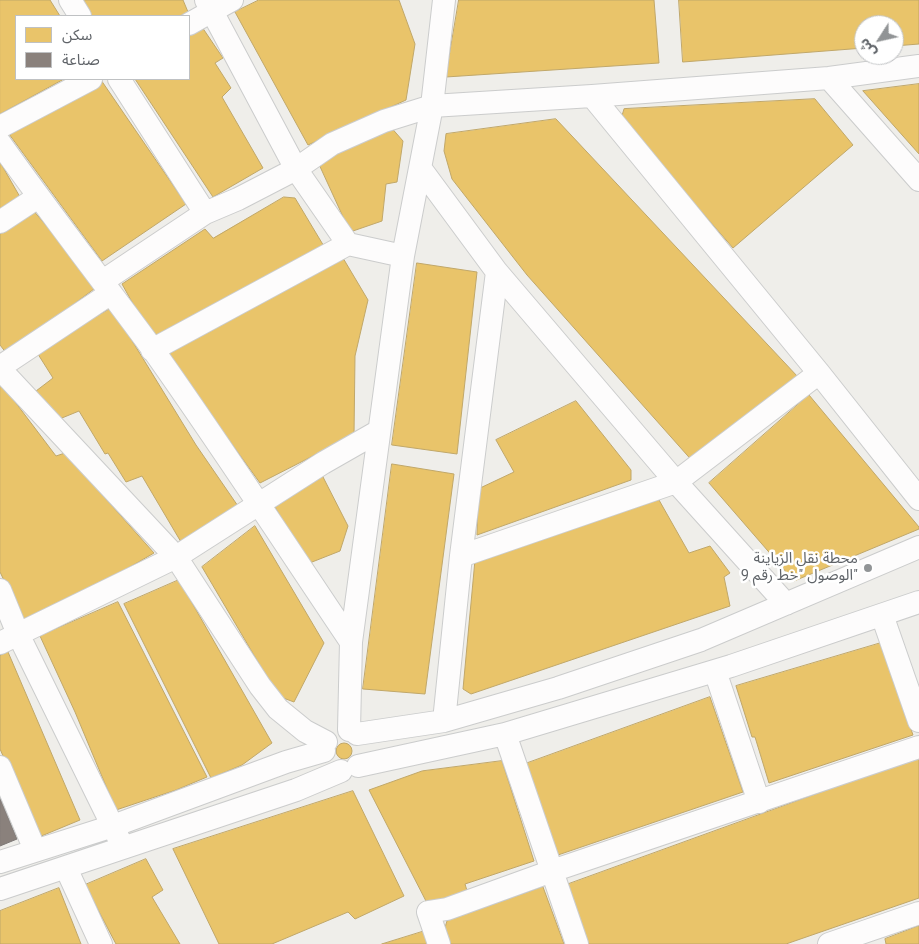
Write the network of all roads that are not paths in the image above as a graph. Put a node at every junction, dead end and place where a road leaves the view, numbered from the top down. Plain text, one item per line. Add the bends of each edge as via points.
1 (70, 0) edge
2 (232, 0) edge
3 (444, 0) edge
4 (209, 6) edge
5 (79, 15) edge
6 (190, 23) edge
7 (919, 66) edge
8 (829, 78) junction
9 (90, 80) edge
10 (120, 80) edge
11 (592, 96) junction
12 (432, 106) junction
13 (0, 127) edge
14 (0, 143) edge
15 (296, 169) junction
16 (421, 169) junction
17 (919, 180) edge
18 (38, 197) junction
19 (204, 213) junction
20 (0, 222) edge
21 (348, 244) junction
22 (403, 256) junction
23 (497, 272) junction
24 (107, 287) junction
25 (152, 350) junction
26 (0, 368) edge
27 (819, 373) junction
28 (379, 431) junction
29 (676, 482) junction
30 (919, 499) edge
31 (259, 505) junction
32 (919, 547) edge
33 (461, 556) junction
34 (176, 558) junction
35 (0, 590) edge
36 (919, 602) edge
37 (786, 604) junction
38 (882, 615) junction
39 (9, 638) edge
40 (351, 642) junction
41 (715, 671) junction
42 (444, 721) junction
43 (919, 721) edge
44 (353, 732) junction
45 (505, 734) junction
46 (325, 747) junction
47 (919, 747) edge
48 (0, 767) edge
49 (350, 769) junction
50 (760, 802) junction
51 (113, 826) junction
52 (123, 848) junction
53 (34, 850) junction
54 (0, 862) edge
55 (66, 868) junction
56 (552, 871) junction
57 (0, 889) edge
58 (919, 913) edge
59 (864, 938) edge
60 (101, 944) edge
61 (439, 944) edge
62 (577, 944) edge
63 (829, 944) edge

1 - 5 street
2 - 4 street
3 - 12 street
4 - 6 street
4 - 15 street
7 - 8 street
8 - 11 street
8 - 17 street
9 - 13 street
10 - 19 street
11 - 12 street
11 - 27 street
12 - 15 street via 384,121 332,144
12 - 16 street
14 - 18 street
15 - 19 street
15 - 21 street
16 - 22 street
16 - 23 street
18 - 20 street
18 - 24 street
19 - 24 street
21 - 22 street
21 - 25 street
22 - 28 street
23 - 29 street
23 - 33 street
24 - 25 street
24 - 26 street
25 - 31 street
26 - 34 street
27 - 29 street
27 - 30 street
28 - 31 street
28 - 40 street
29 - 33 street
29 - 37 street
31 - 34 street
31 - 40 street
32 - 37 street
33 - 42 street
34 - 39 street
34 - 46 street via 266,694 289,719
35 - 39 street
36 - 38 street
37 - 42 street via 701,640 543,693
38 - 41 street
38 - 43 street
39 - 51 street
40 - 44 street
41 - 45 street
41 - 50 street
42 - 44 street
44 - 46 street via 340,731 332,735
44 - 49 street via 363,741 365,750 364,759
45 - 49 street
45 - 56 street
46 - 49 street via 332,767
46 - 51 street
47 - 50 street
48 - 53 street
49 - 52 street
50 - 56 street
51 - 52 street
51 - 53 street
52 - 55 street
53 - 54 street
55 - 57 street
55 - 60 street
56 - 61 street via 447,909 428,912
56 - 62 street
58 - 59 street
59 - 63 street

